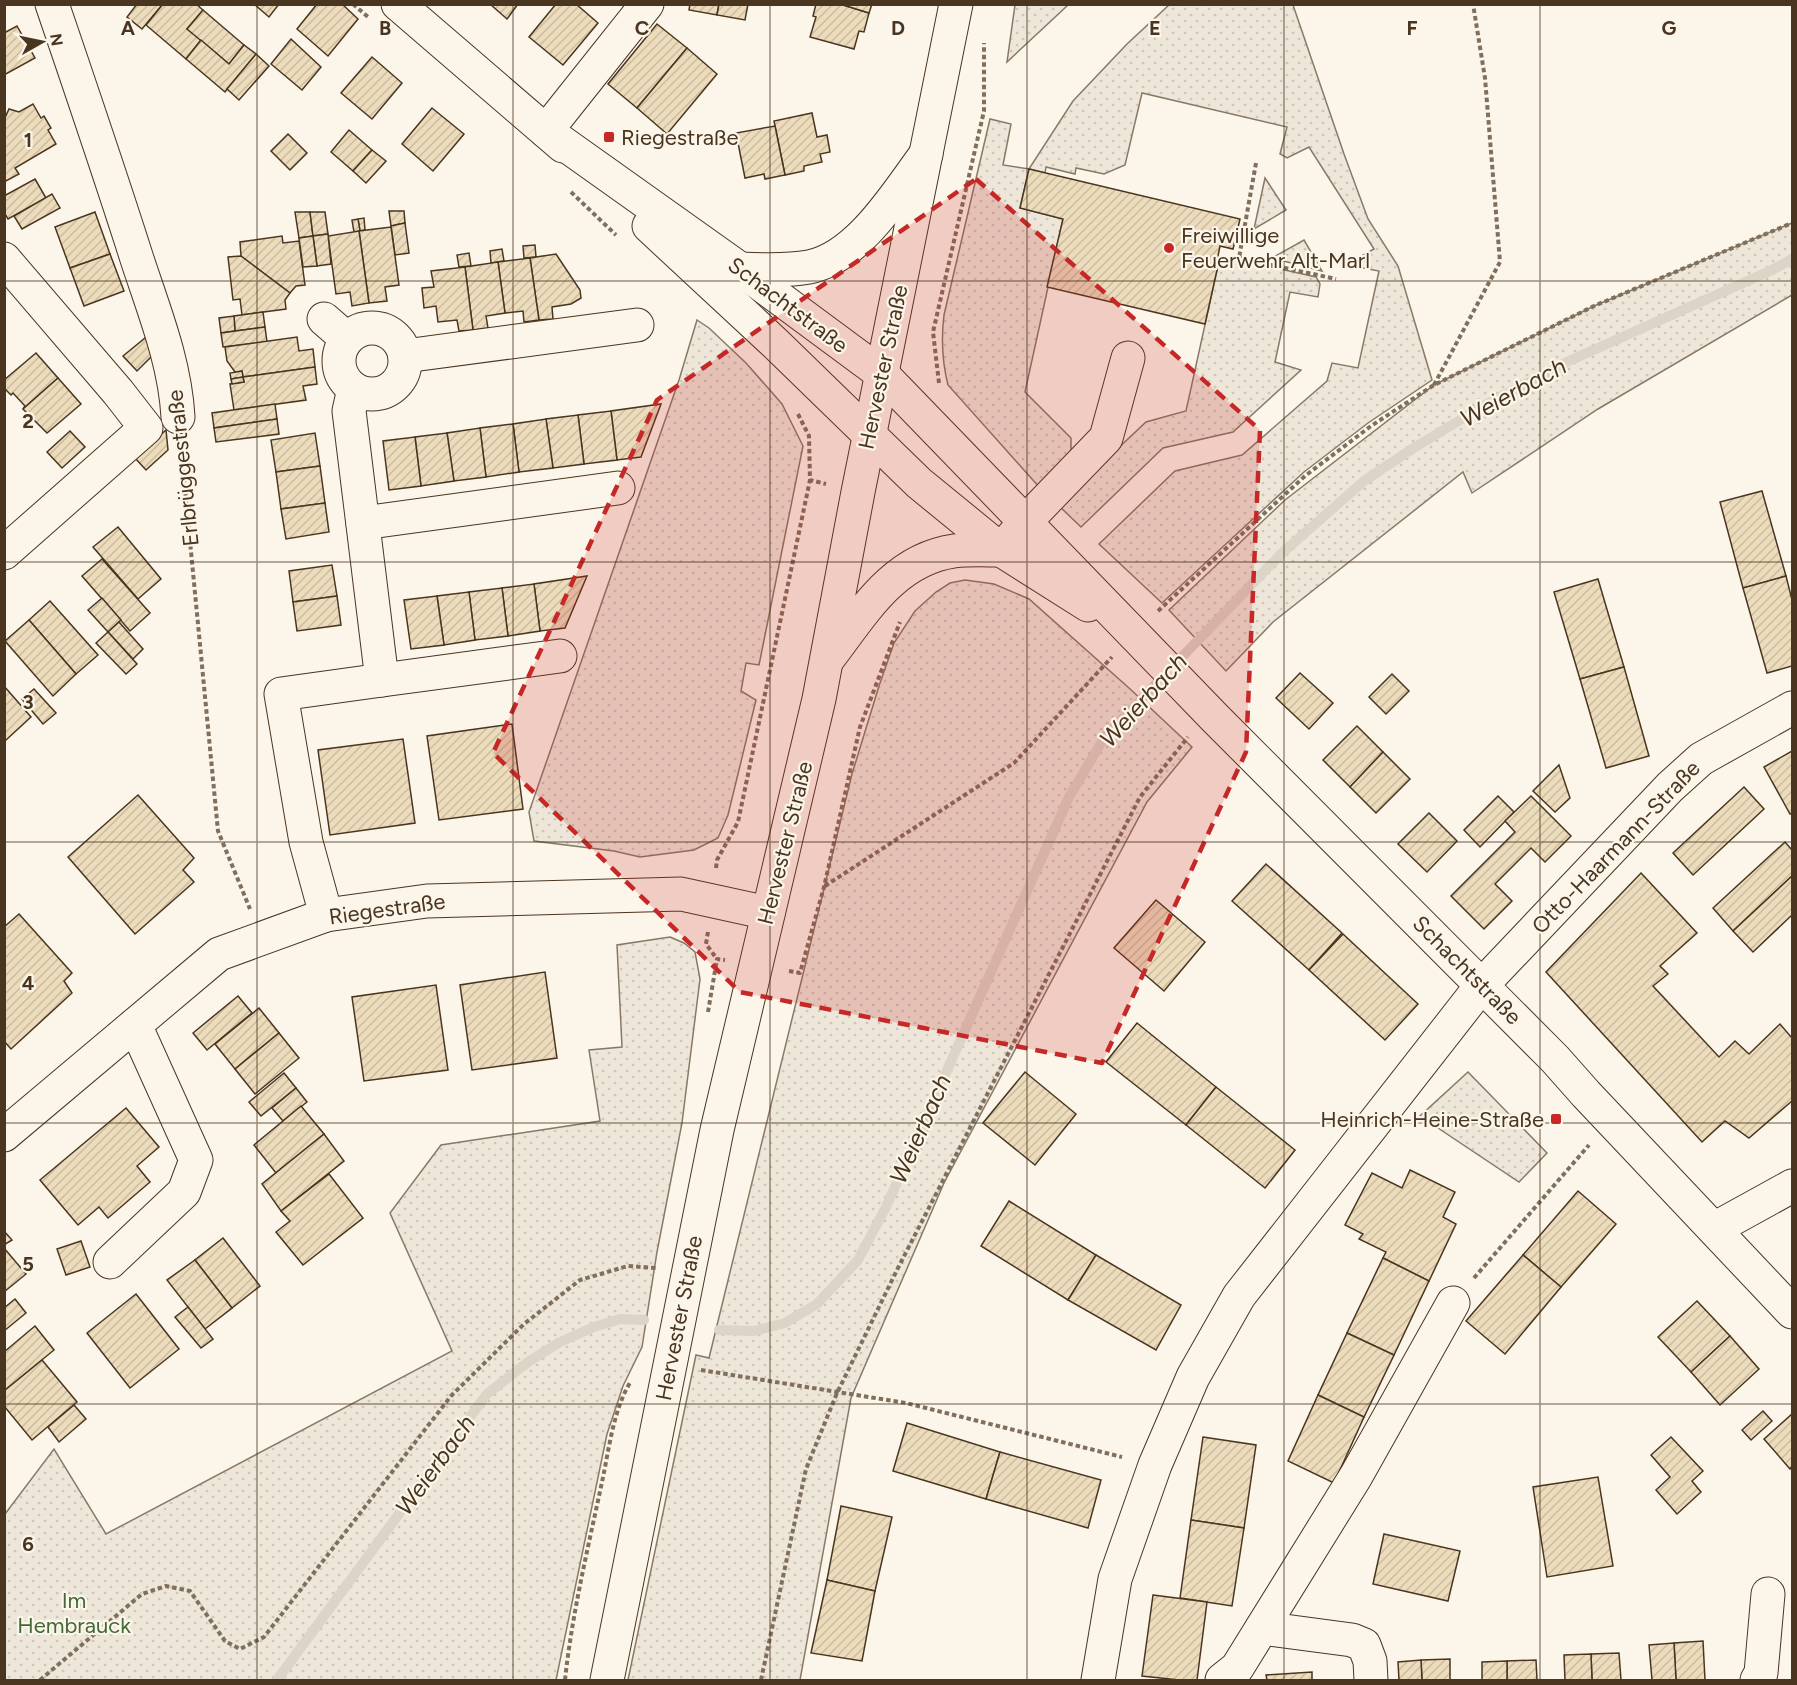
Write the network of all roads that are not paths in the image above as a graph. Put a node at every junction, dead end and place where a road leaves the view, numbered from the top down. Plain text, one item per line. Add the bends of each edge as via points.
1 (52, 4) edge
2 (398, 4) edge
3 (647, 4) edge
4 (956, 4) edge
5 (546, 130) junction
6 (926, 154) junction
7 (4, 259) edge
8 (740, 269) junction
9 (637, 325) dead end
10 (405, 356) junction
11 (1128, 358) dead end
12 (882, 374) junction
13 (354, 389) junction
14 (178, 417) road end
15 (869, 435) junction
16 (618, 489) dead end
17 (1025, 522) junction
18 (363, 523) junction
19 (1001, 550) junction
20 (4, 553) edge
21 (1142, 642) junction
22 (560, 656) dead end
23 (827, 660) junction
24 (382, 680) junction
25 (1792, 708) edge
26 (768, 913) junction
27 (326, 915) junction
28 (1482, 985) junction
29 (135, 1025) junction
30 (4, 1135) edge
31 (1792, 1186) edge
32 (1714, 1229) junction
33 (110, 1262) dead end
34 (1453, 1303) road end
35 (1792, 1312) edge
36 (1768, 1594) dead end
37 (1262, 1628) junction
38 (607, 1680) edge
39 (1098, 1680) edge
40 (1222, 1680) edge
41 (1371, 1680) edge
42 (1757, 1680) edge

1 - 14 street, Erlbrüggestraße via 168,353
2 - 5 street, Schachtstraße
3 - 5 street
4 - 6 street, Hervester Straße
5 - 8 street, Schachtstraße
5 - 15 street, Schachtstraße
6 - 8 street via 871,226 836,256 810,267
6 - 12 street, Hervester Straße
7 - 20 street via 146,428
8 - 12 street, Schachtstraße
9 - 10 street
10 - 13 street via 402,375 390,389 372,394
10 - 13 street via 397,339 381,329 336,329 339,365
11 - 17 street via 1106,438
12 - 15 street, Hervester Straße
12 - 17 street, Schachtstraße
13 - 18 street via 349,411
15 - 19 street, Schachtstraße via 918,483
15 - 23 street, Hervester Straße
16 - 18 street
17 - 19 street
17 - 21 street, Schachtstraße
18 - 24 street
19 - 21 street, Schachtstraße
19 - 23 street via 955,551 925,559 905,570 885,586
21 - 28 street, Schachtstraße
22 - 24 street
23 - 26 street, Hervester Straße
24 - 27 street via 281,694 306,842
25 - 28 street, Otto-Haarmann-Straße via 1701,759
26 - 27 street, Riegestraße via 681,894 427,901
26 - 38 street, Hervester Straße via 715,1141
27 - 29 street, Riegestraße via 219,954
28 - 32 street, Schachtstraße
28 - 39 street via 1239,1296 1193,1377 1155,1465 1115,1579
29 - 30 street, Riegestraße
29 - 33 street via 196,1160 184,1192
31 - 32 street
32 - 35 street, Schachtstraße
34 - 37 street via 1356,1476
36 - 42 street via 1761,1673
37 - 40 street via 1237,1668
37 - 41 street via 1364,1645

